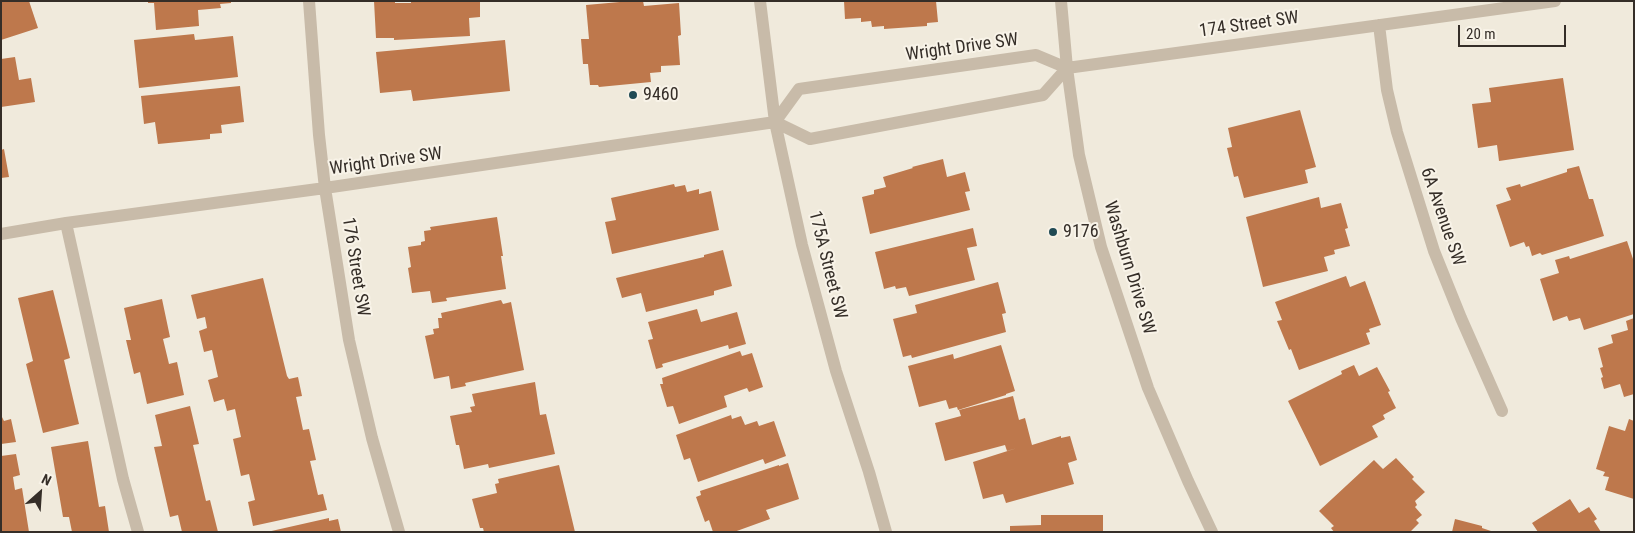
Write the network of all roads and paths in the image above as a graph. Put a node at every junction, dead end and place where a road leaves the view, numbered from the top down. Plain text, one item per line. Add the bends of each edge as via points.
1 (309, 1) edge
2 (760, 1) edge
3 (1061, 1) edge
4 (1556, 1) edge
5 (1379, 25) junction
6 (1067, 68) junction
7 (775, 122) junction
8 (325, 188) junction
9 (66, 223) junction
10 (1, 234) edge
11 (1502, 411) dead end
12 (138, 532) edge
13 (399, 532) edge
14 (886, 532) edge
15 (1212, 532) edge

1 - 8 street, 176 Street SW
2 - 7 street, 175A Street SW
3 - 6 street, Washburn Drive SW
4 - 5 street, 174 Street SW
5 - 6 street, 174 Street SW
5 - 11 street, 6A Avenue SW via 1387,90 1397,132 1431,242 1460,318
6 - 7 street via 1043,95 810,139
6 - 7 street, Wright Drive SW via 1036,54 799,89
6 - 15 street, Washburn Drive SW via 1079,156 1101,247 1148,388
7 - 8 street, Wright Drive SW
7 - 14 street, 175A Street SW via 802,245 836,371
8 - 9 street, Wright Drive SW
8 - 13 street, 176 Street SW via 350,340 372,438
9 - 10 street, Wright Drive SW
9 - 12 street via 123,479

